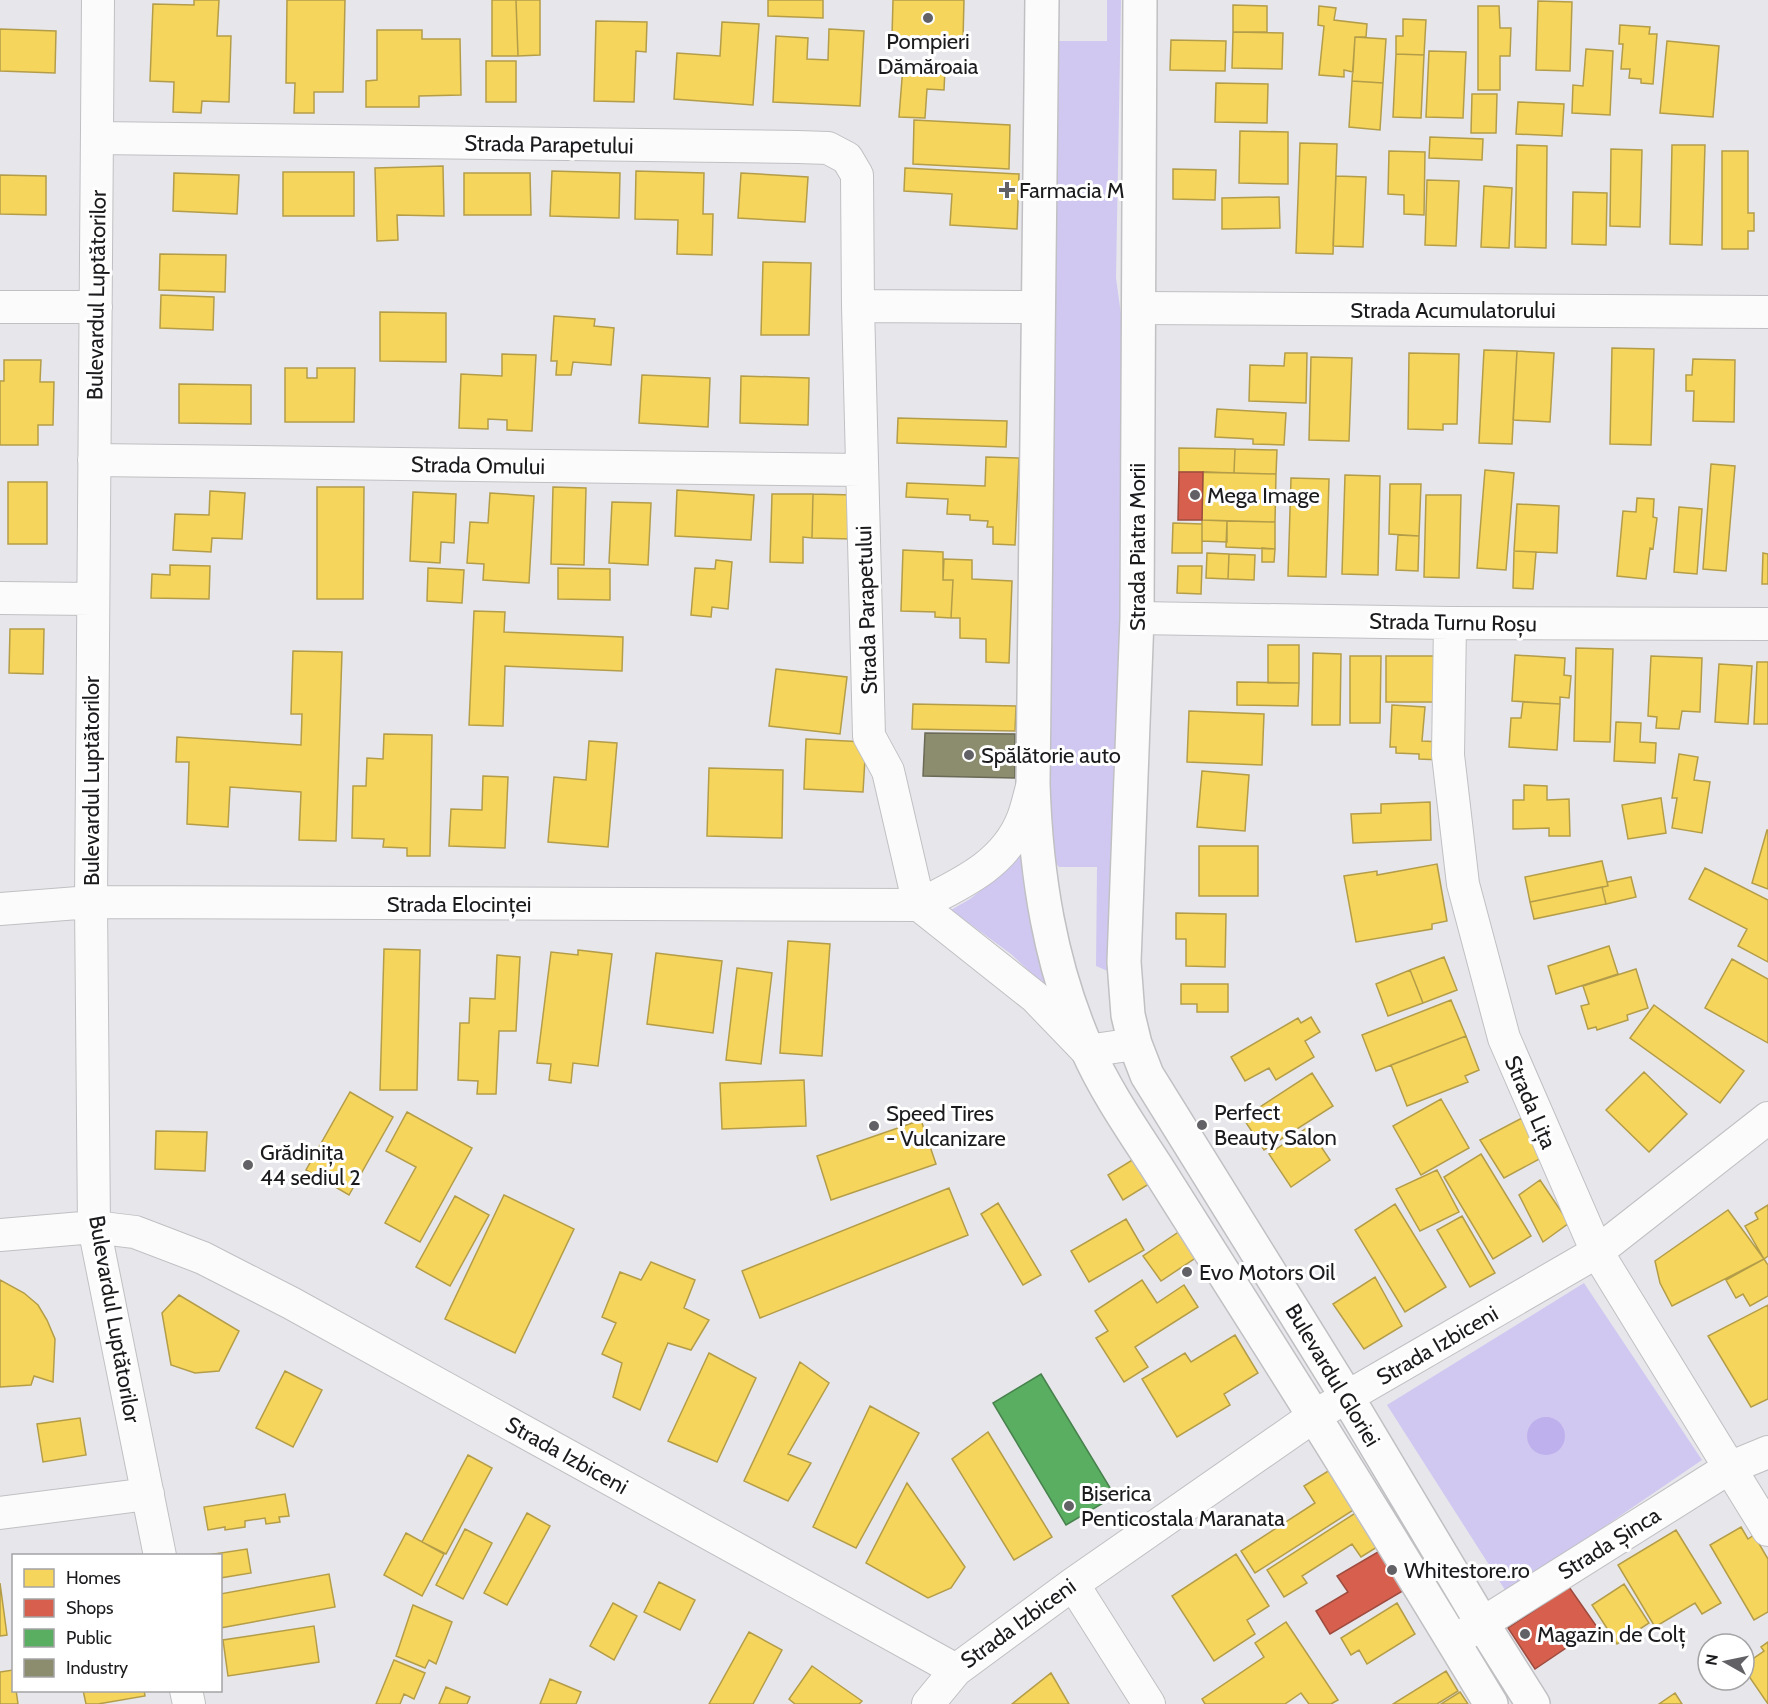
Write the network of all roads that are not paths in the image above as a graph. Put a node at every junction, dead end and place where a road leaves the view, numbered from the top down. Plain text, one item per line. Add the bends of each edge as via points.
1 (98, 0) edge
2 (1042, 0) edge
3 (1140, 0) edge
4 (97, 138) junction
5 (858, 306) junction
6 (0, 307) edge
7 (96, 308) junction
8 (1038, 308) junction
9 (1138, 308) junction
10 (1768, 312) edge
11 (94, 460) junction
12 (862, 470) junction
13 (0, 598) edge
14 (92, 599) junction
15 (1137, 618) junction
16 (1450, 623) junction
17 (1768, 624) edge
18 (1033, 784) junction
19 (91, 902) junction
20 (919, 905) junction
21 (0, 909) edge
22 (1135, 1044) junction
23 (1088, 1051) junction
24 (1768, 1118) edge
25 (94, 1227) junction
26 (0, 1235) edge
27 (1597, 1252) junction
28 (1347, 1396) junction
29 (1314, 1416) junction
30 (1768, 1452) edge
31 (1729, 1468) junction
32 (148, 1494) junction
33 (0, 1513) edge
34 (1768, 1530) edge
35 (160, 1554) edge
36 (1073, 1584) junction
37 (1482, 1623) junction
38 (1454, 1642) junction
39 (956, 1670) junction
40 (928, 1704) edge
41 (1149, 1704) edge
42 (1491, 1704) edge
43 (1533, 1704) edge

1 - 4 street, Bulevardul Luptătorilor
2 - 8 street
3 - 9 street, Strada Piatra Morii
4 - 5 street, Strada Parapetului via 828,148 847,158 857,176
4 - 7 street, Bulevardul Luptătorilor
5 - 8 street
5 - 12 street, Strada Parapetului
6 - 7 street
7 - 11 street, Bulevardul Luptătorilor
8 - 18 street
9 - 10 street, Strada Acumulatorului
9 - 15 street, Strada Piatra Morii
11 - 12 street, Strada Omului
11 - 14 street, Bulevardul Luptătorilor
12 - 20 street, Strada Parapetului via 869,736 888,771
13 - 14 street
14 - 19 street, Bulevardul Luptătorilor
15 - 16 street, Strada Turnu Roșu
15 - 22 street, Strada Piatra Morii via 1124,962
16 - 17 street, Strada Turnu Roșu
16 - 27 street, Strada Lița via 1448,755 1462,884 1504,1038
18 - 20 street via 1022,819 1008,845 992,863 972,878
18 - 23 street via 1038,865 1047,925 1066,994
19 - 20 street, Strada Elocinței
19 - 21 street, Strada Elocinței
19 - 25 street, Bulevardul Luptătorilor
20 - 23 street via 1035,997
22 - 23 street
22 - 28 street, Bulevardul Gloriei via 1147,1075
23 - 29 street, Bulevardul Gloriei via 1118,1107
24 - 27 street, Strada Izbiceni
25 - 26 street, Strada Izbiceni
25 - 32 street, Bulevardul Luptătorilor
25 - 39 street, Strada Izbiceni via 135,1232 213,1263
27 - 28 street, Strada Izbiceni
27 - 31 street, Strada Lița
28 - 29 street, Strada Izbiceni
28 - 37 street, Bulevardul Gloriei
29 - 36 street, Strada Izbiceni
29 - 38 street, Bulevardul Gloriei
30 - 31 street, Strada Șinca
31 - 34 street, Strada Lița
31 - 37 street, Strada Șinca
32 - 33 street
32 - 35 street, Bulevardul Luptătorilor
36 - 39 street, Strada Izbiceni
36 - 41 street
37 - 38 street, Strada Șinca
37 - 43 street, Bulevardul Gloriei
38 - 42 street, Bulevardul Gloriei
39 - 40 street

